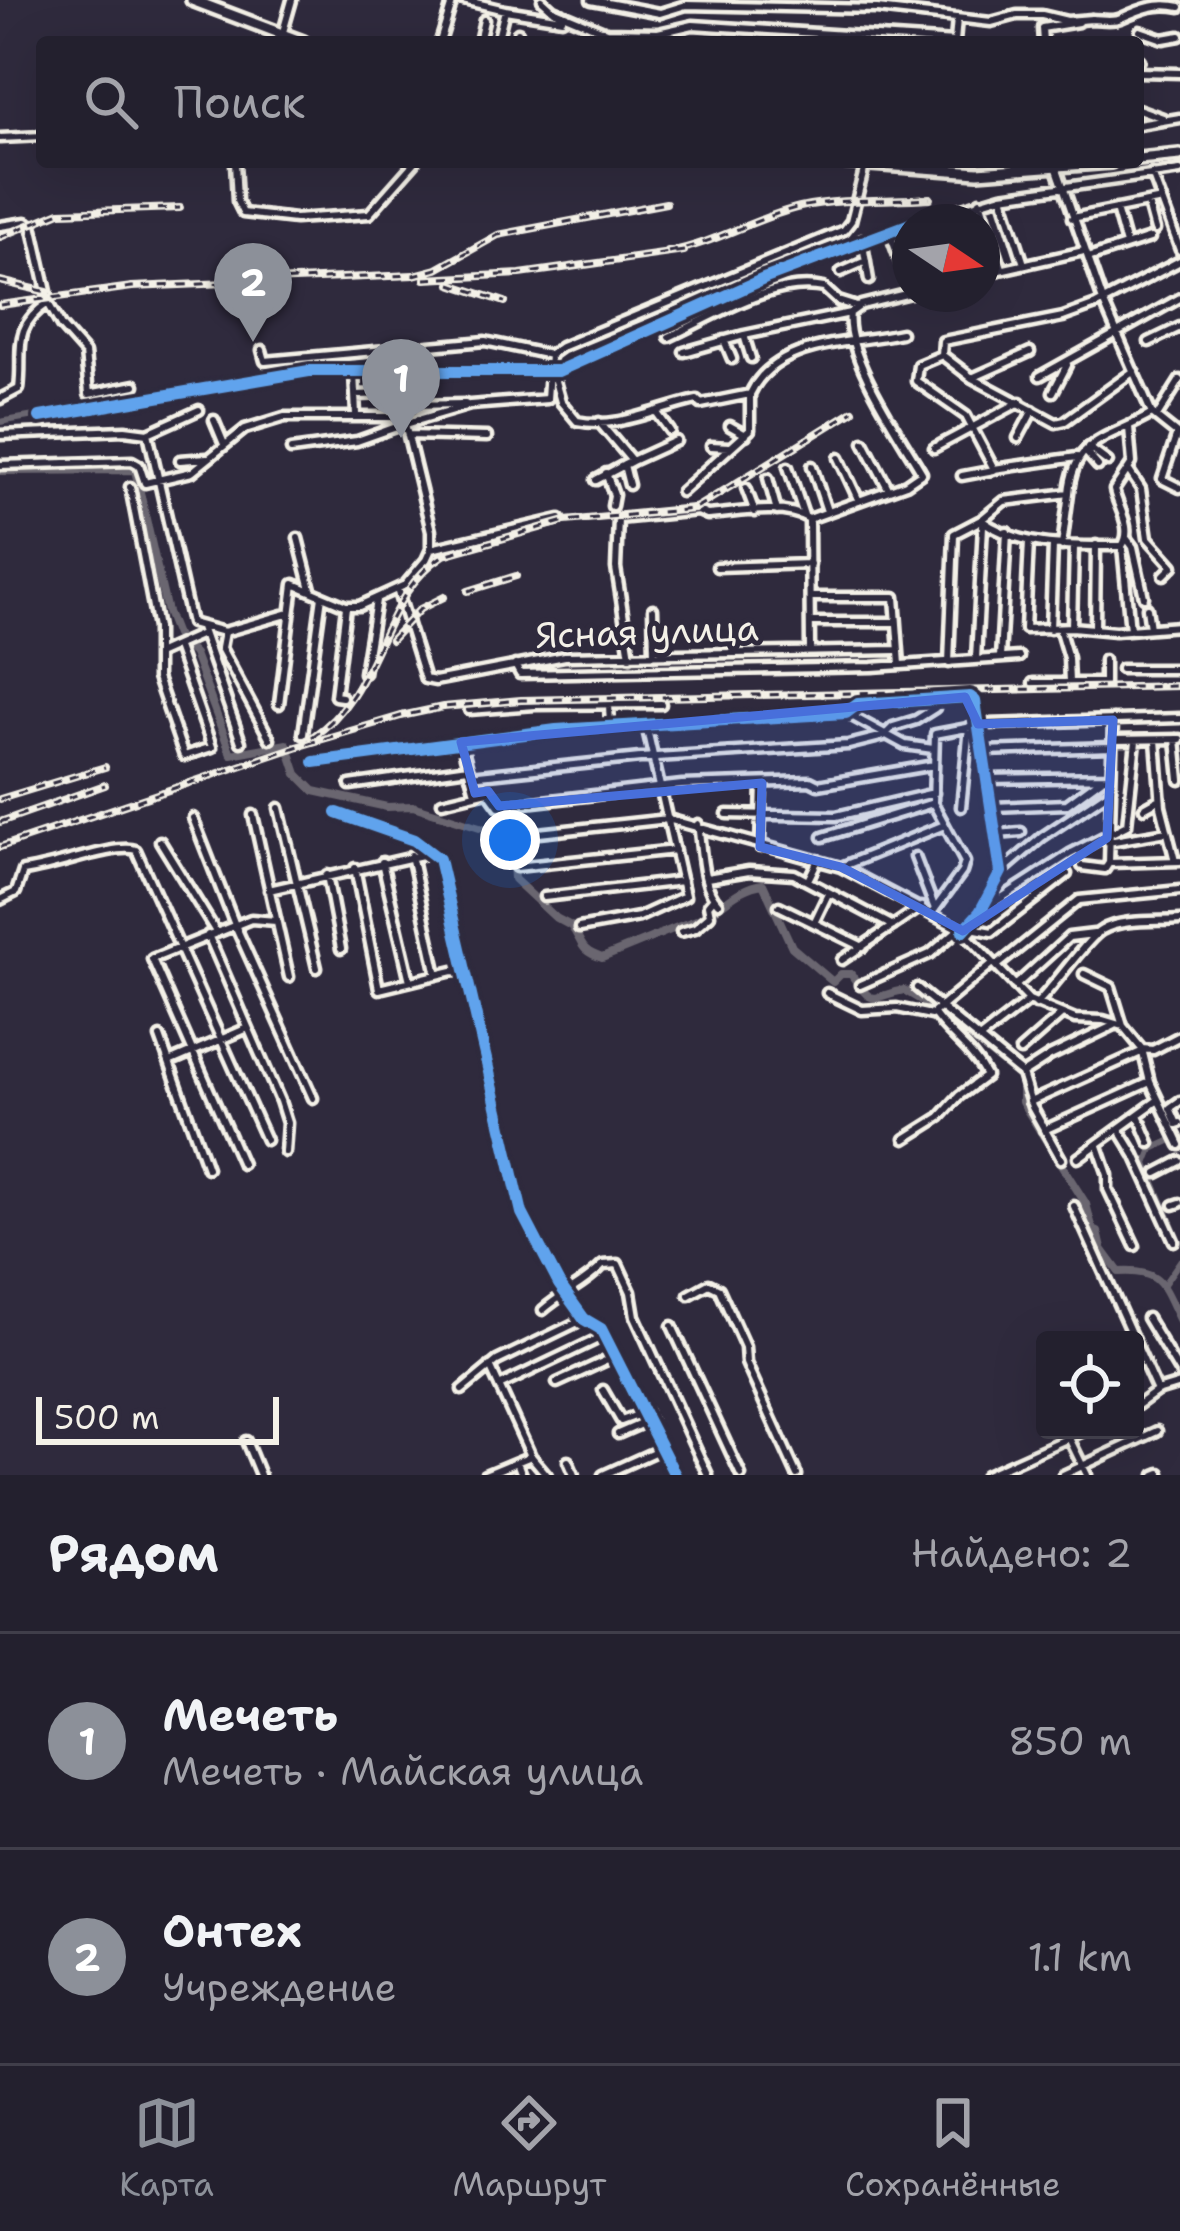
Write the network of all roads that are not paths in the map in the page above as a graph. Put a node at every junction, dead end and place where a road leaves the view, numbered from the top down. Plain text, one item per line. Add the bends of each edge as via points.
1 (180, 0) edge
2 (192, 0) edge
3 (292, 0) edge
4 (453, 0) edge
5 (463, 0) edge
6 (542, 0) edge
7 (591, 0) edge
8 (1160, 2) edge
9 (731, 4) edge
10 (1180, 7) edge
11 (505, 10) junction
12 (957, 18) junction
13 (562, 19) dead end
14 (1092, 19) junction
15 (484, 20) dead end
16 (1140, 31) dead end
17 (606, 32) junction
18 (279, 36) edge
19 (280, 36) edge
20 (285, 36) edge
21 (442, 36) edge
22 (480, 36) edge
23 (498, 36) edge
24 (607, 36) edge
25 (832, 36) edge
26 (956, 36) edge
27 (1043, 36) edge
28 (1180, 36) edge
29 (1144, 71) edge
30 (1180, 73) edge
31 (1144, 111) edge
32 (1180, 118) edge
33 (1167, 120) junction
34 (1144, 124) edge
35 (36, 136) edge
36 (0, 138) edge
37 (1180, 153) edge
38 (1144, 156) edge
39 (235, 168) edge
40 (411, 168) edge
41 (858, 168) edge
42 (976, 168) edge
43 (1058, 171) edge
44 (1180, 171) edge
45 (1152, 174) junction
46 (1002, 196) junction
47 (1162, 200) junction
48 (980, 201) junction
49 (970, 204) edge
50 (1148, 204) junction
51 (1116, 209) junction
52 (1072, 218) junction
53 (0, 226) edge
54 (892, 230) edge
55 (889, 231) junction
56 (1178, 237) edge
57 (862, 239) junction
58 (892, 239) edge
59 (1126, 245) junction
60 (1180, 250) edge
61 (1087, 254) junction
62 (866, 261) junction
63 (1180, 261) edge
64 (1024, 264) junction
65 (1002, 268) joint
66 (841, 272) dead end
67 (766, 278) junction
68 (869, 280) dead end
69 (771, 293) junction
70 (892, 298) edge
71 (1180, 298) edge
72 (1103, 301) junction
73 (48, 302) junction
74 (854, 310) junction
75 (1180, 327) edge
76 (901, 333) dead end
77 (744, 334) junction
78 (1119, 334) junction
79 (668, 337) dead end
80 (724, 340) junction
81 (1149, 342) dead end
82 (854, 343) junction
83 (262, 350) dead end
84 (684, 352) dead end
85 (1030, 352) dead end
86 (550, 355) junction
87 (941, 355) junction
88 (751, 358) dead end
89 (732, 359) dead end
90 (1069, 362) junction
91 (551, 371) junction
92 (1134, 371) junction
93 (354, 372) junction
94 (1040, 376) dead end
95 (972, 378) junction
96 (1180, 380) edge
97 (136, 385) dead end
98 (1053, 392) dead end
99 (355, 394) junction
100 (393, 394) dead end
101 (750, 394) junction
102 (1, 399) edge
103 (1020, 402) junction
104 (408, 405) dead end
105 (470, 405) junction
106 (199, 410) dead end
107 (1033, 410) junction
108 (657, 413) junction
109 (1155, 414) junction
110 (356, 415) junction
111 (40, 418) dead end
112 (214, 420) dead end
113 (599, 422) junction
114 (405, 424) junction
115 (730, 426) dead end
116 (1129, 427) junction
117 (973, 428) junction
118 (670, 431) dead end
119 (148, 433) junction
120 (1179, 434) edge
121 (0, 435) edge
122 (408, 435) junction
123 (746, 435) junction
124 (488, 437) dead end
125 (1018, 438) dead end
126 (676, 441) dead end
127 (863, 442) dead end
128 (224, 444) junction
129 (711, 446) dead end
130 (732, 447) junction
131 (934, 448) dead end
132 (1087, 449) junction
133 (291, 450) dead end
134 (1077, 457) junction
135 (207, 458) junction
136 (839, 458) dead end
137 (180, 460) dead end
138 (1108, 462) dead end
139 (628, 463) junction
140 (0, 465) edge
141 (812, 466) dead end
142 (1098, 466) dead end
143 (788, 467) dead end
144 (996, 470) junction
145 (1130, 471) junction
146 (606, 473) junction
147 (962, 476) dead end
148 (768, 478) dead end
149 (158, 480) junction
150 (596, 480) dead end
151 (629, 485) dead end
152 (130, 487) dead end
153 (746, 488) dead end
154 (1180, 488) edge
155 (890, 490) junction
156 (681, 492) dead end
157 (1069, 493) junction
158 (860, 500) junction
159 (612, 506) dead end
160 (777, 511) junction
161 (755, 512) junction
162 (827, 512) junction
163 (807, 517) junction
164 (560, 519) dead end
165 (982, 522) junction
166 (1006, 532) junction
167 (298, 538) dead end
168 (1029, 541) junction
169 (1125, 543) junction
170 (1057, 545) junction
171 (1096, 545) junction
172 (1074, 546) junction
173 (431, 549) junction
174 (810, 564) junction
175 (717, 567) dead end
176 (1164, 575) dead end
177 (311, 589) junction
178 (397, 589) junction
179 (322, 596) junction
180 (810, 597) junction
181 (1144, 597) dead end
182 (376, 600) junction
183 (346, 606) junction
184 (1147, 608) dead end
185 (653, 609) dead end
186 (290, 613) junction
187 (810, 622) junction
188 (896, 622) junction
189 (1180, 626) edge
190 (1072, 627) junction
191 (1095, 628) junction
192 (1150, 628) junction
193 (1055, 629) junction
194 (202, 630) junction
195 (1130, 630) junction
196 (224, 632) junction
197 (182, 644) junction
198 (810, 650) junction
199 (896, 650) junction
200 (766, 653) junction
201 (157, 655) junction
202 (653, 655) junction
203 (630, 656) junction
204 (1000, 658) junction
205 (1019, 658) dead end
206 (976, 659) junction
207 (1104, 660) dead end
208 (949, 663) junction
209 (514, 664) junction
210 (900, 665) junction
211 (766, 669) junction
212 (1121, 669) dead end
213 (1180, 669) edge
214 (364, 673) dead end
215 (1033, 682) dead end
216 (1069, 683) junction
217 (342, 697) dead end
218 (278, 704) dead end
219 (609, 704) junction
220 (661, 704) dead end
221 (935, 708) dead end
222 (469, 710) dead end
223 (847, 713) junction
224 (1180, 718) edge
225 (1113, 720) junction
226 (646, 725) junction
227 (974, 725) junction
228 (610, 727) junction
229 (303, 734) dead end
230 (884, 736) junction
231 (270, 739) dead end
232 (1178, 739) edge
233 (1156, 740) junction
234 (1136, 741) junction
235 (242, 742) dead end
236 (461, 742) junction
237 (1113, 744) junction
238 (933, 749) junction
239 (983, 751) junction
240 (653, 757) junction
241 (314, 762) dead end
242 (934, 765) junction
243 (469, 772) junction
244 (1107, 777) junction
245 (988, 779) junction
246 (1180, 780) edge
247 (762, 783) junction
248 (350, 785) dead end
249 (660, 789) junction
250 (1109, 792) junction
251 (475, 793) junction
252 (934, 794) junction
253 (1160, 799) junction
254 (442, 802) dead end
255 (933, 803) junction
256 (961, 807) dead end
257 (993, 807) junction
258 (279, 808) dead end
259 (1144, 808) dead end
260 (337, 813) dead end
261 (727, 814) dead end
262 (254, 815) dead end
263 (761, 815) junction
264 (193, 818) dead end
265 (668, 819) junction
266 (698, 824) junction
267 (942, 826) junction
268 (1021, 832) dead end
269 (1167, 832) junction
270 (997, 834) junction
271 (511, 836) dead end
272 (824, 837) dead end
273 (1107, 840) junction
274 (160, 841) dead end
275 (760, 847) junction
276 (675, 850) junction
277 (435, 854) junction
278 (412, 855) junction
279 (915, 857) dead end
280 (818, 860) junction
281 (1178, 861) edge
282 (382, 862) junction
283 (1109, 863) junction
284 (1082, 866) dead end
285 (516, 867) dead end
286 (841, 867) junction
287 (355, 868) junction
288 (1001, 872) junction
289 (1067, 874) dead end
290 (327, 875) junction
291 (707, 878) junction
292 (808, 880) junction
293 (682, 881) junction
294 (297, 882) junction
295 (269, 890) junction
296 (1180, 890) edge
297 (829, 893) junction
298 (544, 897) dead end
299 (0, 900) edge
300 (779, 906) dead end
301 (921, 907) junction
302 (933, 911) junction
303 (980, 912) junction
304 (1180, 920) edge
305 (276, 922) junction
306 (814, 923) junction
307 (235, 925) junction
308 (893, 926) junction
309 (580, 928) dead end
310 (963, 929) junction
311 (681, 932) dead end
312 (1096, 933) junction
313 (212, 934) junction
314 (178, 946) junction
315 (863, 947) junction
316 (341, 949) dead end
317 (842, 960) dead end
318 (994, 965) junction
319 (317, 968) dead end
320 (466, 972) junction
321 (1084, 974) dead end
322 (437, 975) junction
323 (289, 976) dead end
324 (410, 981) junction
325 (860, 985) dead end
326 (1015, 986) junction
327 (917, 988) dead end
328 (827, 993) dead end
329 (1032, 1002) junction
330 (938, 1011) junction
331 (1061, 1015) junction
332 (1120, 1025) junction
333 (248, 1028) junction
334 (1180, 1036) edge
335 (160, 1037) dead end
336 (980, 1039) junction
337 (221, 1040) junction
338 (1141, 1050) junction
339 (1021, 1051) dead end
340 (193, 1052) junction
341 (169, 1062) junction
342 (1022, 1074) junction
343 (1150, 1082) junction
344 (313, 1098) dead end
345 (1158, 1100) junction
346 (1180, 1101) edge
347 (1030, 1102) junction
348 (1138, 1115) junction
349 (1176, 1124) edge
350 (1119, 1129) junction
351 (1044, 1130) junction
352 (905, 1139) dead end
353 (266, 1140) dead end
354 (1178, 1141) edge
355 (1150, 1143) dead end
356 (1098, 1145) junction
357 (285, 1152) dead end
358 (1078, 1158) dead end
359 (1060, 1159) dead end
360 (1180, 1161) edge
361 (242, 1164) dead end
362 (207, 1168) dead end
363 (1157, 1173) dead end
364 (1074, 1206) dead end
365 (1174, 1240) dead end
366 (1135, 1246) dead end
367 (565, 1292) junction
368 (689, 1295) dead end
369 (543, 1310) dead end
370 (1148, 1318) dead end
371 (584, 1319) junction
372 (672, 1326) dead end
373 (1130, 1331) edge
374 (604, 1336) junction
375 (616, 1356) junction
376 (1144, 1363) edge
377 (490, 1366) junction
378 (1180, 1373) edge
379 (557, 1384) dead end
380 (1177, 1385) edge
381 (498, 1386) junction
382 (462, 1390) dead end
383 (603, 1390) dead end
384 (1157, 1391) junction
385 (1180, 1397) edge
386 (1144, 1400) edge
387 (648, 1416) junction
388 (1157, 1430) dead end
389 (618, 1434) dead end
390 (1067, 1439) edge
391 (1069, 1439) edge
392 (246, 1441) dead end
393 (663, 1448) junction
394 (531, 1456) junction
395 (568, 1461) dead end
396 (518, 1462) junction
397 (1082, 1465) junction
398 (671, 1474) edge
399 (260, 1475) edge
400 (485, 1475) edge
401 (522, 1475) edge
402 (547, 1475) edge
403 (574, 1475) edge
404 (603, 1475) edge
405 (708, 1475) edge
406 (741, 1475) edge
407 (797, 1475) edge
408 (986, 1475) edge
409 (1063, 1475) edge
410 (1087, 1475) edge

1 - 18 main road
2 - 19 main road
3 - 20 street
4 - 21 street
5 - 11 street
6 - 17 street
7 - 9 street via 661,13
8 - 10 street
8 - 14 street via 1116,20
9 - 12 street
11 - 13 street
11 - 23 street
12 - 14 street
12 - 26 street
14 - 27 street via 1042,28
15 - 22 street
16 - 28 street
17 - 24 street
17 - 25 street via 693,25
29 - 30 street
31 - 33 street
32 - 33 street
33 - 34 street
35 - 36 street
37 - 38 main road
39 - 40 street via 242,213 295,219 369,214
41 - 86 street via 844,230
42 - 43 main road
43 - 45 street
43 - 46 street
43 - 52 street
44 - 45 street
45 - 47 street
46 - 48 street
46 - 64 street
47 - 50 street
47 - 56 street
48 - 49 street
48 - 65 street
50 - 51 street
50 - 59 street via 1152,234
51 - 52 street
51 - 59 street
52 - 61 street
53 - 73 street via 32,225
54 - 55 street
55 - 57 street
55 - 58 street
56 - 60 street
57 - 62 street
57 - 67 street
59 - 61 street
61 - 64 street
61 - 72 street
62 - 66 street
62 - 68 street
63 - 72 street
64 - 65 street
67 - 69 street
67 - 91 street
69 - 74 street via 817,286
69 - 79 street
70 - 74 street
71 - 78 street
72 - 78 street
72 - 87 street via 1064,317 943,341
73 - 97 street via 86,353 89,394
73 - 102 street via 26,323 17,354 20,389
74 - 77 street
74 - 82 street
75 - 81 street
76 - 82 street
77 - 80 street
77 - 88 street
78 - 90 street
78 - 92 street
80 - 84 street
80 - 89 street
82 - 101 street via 815,345 760,375
82 - 155 street via 922,472
83 - 86 street via 266,361 485,341
85 - 95 street
86 - 91 street
87 - 95 street
87 - 117 street via 918,365 916,381
90 - 94 street
90 - 98 street
91 - 93 street
91 - 105 street via 550,393 540,402
91 - 113 street via 577,421
92 - 107 street via 1061,423
92 - 109 street
93 - 99 street
93 - 111 street via 310,370
95 - 103 street
96 - 109 street
99 - 100 street
99 - 110 street
101 - 108 street
101 - 123 street
103 - 107 street
103 - 117 street
104 - 105 street
105 - 114 street
106 - 119 street
107 - 125 street
108 - 113 street
108 - 118 street
109 - 116 street
109 - 120 street
110 - 114 street via 402,417
110 - 128 street via 284,417
112 - 128 street
113 - 139 street
114 - 122 street
114 - 133 street
115 - 123 street
116 - 132 street
116 - 145 street
117 - 131 street
117 - 144 street
119 - 121 street
119 - 149 street
120 - 154 street via 1162,479
122 - 124 street
122 - 173 street
123 - 130 street
126 - 139 street
127 - 155 street
128 - 135 street
129 - 130 street
130 - 156 street
132 - 134 street
132 - 138 street
132 - 142 street
134 - 144 street
134 - 157 street
135 - 137 street
135 - 149 street via 192,472
136 - 158 street
139 - 146 street
139 - 151 street
140 - 149 street via 132,461 146,483
141 - 162 street
143 - 163 street
144 - 147 street
145 - 169 street via 1114,490
145 - 176 street via 1148,538 1173,566
146 - 150 street
146 - 159 street
148 - 160 street
149 - 194 street via 191,623
152 - 201 street
153 - 161 street
155 - 158 street
157 - 165 street via 1004,501
157 - 170 street
158 - 162 street
160 - 161 street
160 - 163 street
161 - 203 street via 618,519 616,568
162 - 163 street
163 - 174 street
164 - 173 street
165 - 166 street
165 - 206 street
165 - 208 street via 952,538
166 - 168 street
166 - 204 street
167 - 177 street
168 - 170 street
168 - 193 street via 1025,629
169 - 171 street
169 - 181 street via 1133,547
169 - 195 street
170 - 172 street
170 - 193 street
171 - 172 street
171 - 191 street
172 - 190 street
173 - 178 street
174 - 175 street
174 - 180 street
177 - 179 street
177 - 186 street via 294,584
178 - 182 street
178 - 209 street, Ясная улица via 424,679
179 - 183 street
179 - 229 street
180 - 187 street
180 - 188 street via 895,597
182 - 183 street
182 - 214 street
183 - 217 street via 335,696
184 - 192 street
185 - 202 street
186 - 196 street
186 - 218 street
187 - 188 street
187 - 198 street
188 - 199 street
189 - 192 street
190 - 191 street
190 - 193 street
191 - 195 street
192 - 195 street
193 - 216 street
194 - 196 street
194 - 197 street
194 - 235 street
196 - 231 street via 221,648
197 - 201 street
197 - 201 street via 212,747 184,756
198 - 199 street, Ясная улица
198 - 200 street, Ясная улица
199 - 210 street
200 - 202 street, Ясная улица
200 - 211 street
202 - 203 street, Ясная улица
203 - 209 street, Ясная улица
204 - 205 street
204 - 206 street
206 - 208 street
207 - 216 street via 1105,682
208 - 210 street
209 - 211 street via 520,674
210 - 211 street
212 - 213 street
215 - 216 street
219 - 220 street
219 - 222 street
219 - 228 street
221 - 230 street
223 - 226 street
223 - 227 street via 858,704 974,698
223 - 230 street
224 - 225 street
225 - 227 street
225 - 237 street
226 - 228 street
226 - 240 street
227 - 238 street via 935,734
227 - 239 street
227 - 256 street
228 - 236 street
230 - 238 street
230 - 240 street
232 - 233 street
232 - 246 street
233 - 234 street
233 - 253 street
234 - 237 street
234 - 273 street via 1127,825
236 - 241 street
236 - 243 street
237 - 239 street
237 - 244 street
238 - 242 street
239 - 245 street
240 - 243 street
240 - 249 street
242 - 247 street via 821,784
242 - 252 street
243 - 248 street
243 - 251 street
244 - 245 street
244 - 250 street
244 - 257 street via 1067,804
245 - 257 street
247 - 249 street
247 - 263 street
249 - 251 street via 499,806 488,791
249 - 265 street
250 - 273 street
250 - 288 street
251 - 254 street
252 - 255 street
252 - 263 street via 836,816
253 - 259 street
253 - 269 street
255 - 267 street
255 - 272 street
257 - 270 street
258 - 294 street
260 - 277 street
261 - 263 street
262 - 295 street
263 - 275 street
264 - 307 street
265 - 266 street
265 - 271 street
265 - 276 street
266 - 275 street
266 - 291 street
267 - 286 street
267 - 302 street via 964,868
268 - 270 street
269 - 273 street
269 - 281 street
270 - 288 street
273 - 283 street
273 - 303 street via 1076,850
274 - 313 street
275 - 280 street
276 - 285 street
276 - 293 street
277 - 278 street
277 - 320 street
278 - 282 street
278 - 322 street
279 - 302 street
280 - 286 street
280 - 292 street
281 - 283 street
282 - 287 street
282 - 324 street
283 - 284 street
286 - 301 street
287 - 290 street
287 - 324 street via 380,988
288 - 303 street
289 - 310 street via 992,932
290 - 294 street
290 - 316 street
291 - 292 street via 782,872
291 - 311 street via 716,901 710,914
292 - 297 street
293 - 298 street
293 - 309 street via 685,896 639,917
294 - 295 street
294 - 319 street
295 - 305 street
296 - 318 street via 1079,900
297 - 306 street
297 - 308 street
299 - 314 street via 16,892 23,871 134,848
300 - 306 street
301 - 302 street
301 - 308 street
302 - 310 street
303 - 310 street
304 - 312 street
305 - 307 street
305 - 323 street
306 - 315 street
307 - 313 street
307 - 344 street
308 - 315 street
310 - 318 street
310 - 325 street via 930,954
312 - 326 street via 1069,937
312 - 329 street via 1058,983
313 - 314 street
313 - 333 street
314 - 337 street
314 - 340 street via 152,959
315 - 317 street
318 - 326 street
318 - 330 street
320 - 322 street
320 - 367 street via 526,1223
321 - 332 street via 1111,987
322 - 324 street
326 - 329 street
327 - 330 street
328 - 330 street via 862,1010
329 - 331 street
329 - 336 street
330 - 336 street
330 - 352 street via 986,1076
331 - 332 street
331 - 339 street
332 - 338 street
332 - 342 street
333 - 337 street
333 - 357 street via 287,1123
334 - 338 street
335 - 341 street
336 - 342 street
337 - 340 street
337 - 353 street
338 - 343 street
338 - 347 street
340 - 341 street
340 - 361 street
341 - 362 street
342 - 347 street
343 - 345 street
343 - 351 street
345 - 348 street
345 - 349 street
346 - 349 street via 1170,1106
347 - 351 street
348 - 350 street
348 - 355 street
349 - 354 street
350 - 356 street
350 - 365 street
351 - 359 street
356 - 358 street
356 - 366 street
360 - 363 street
364 - 373 street
367 - 369 street
367 - 371 street
367 - 405 street via 614,1262
368 - 407 street via 709,1284 719,1289
370 - 378 street
371 - 374 street
371 - 377 street
372 - 406 street
374 - 375 street
374 - 381 street
375 - 379 street
375 - 387 street
376 - 384 street
377 - 381 street
377 - 382 street
380 - 384 street
380 - 385 street
381 - 394 street
383 - 387 street via 621,1421
384 - 386 street
387 - 389 street
387 - 393 street
388 - 397 street
390 - 408 street
391 - 397 street
392 - 399 street
393 - 398 street
393 - 404 street
394 - 396 street
394 - 402 street
395 - 403 street
396 - 400 street
396 - 401 street
397 - 409 street
397 - 410 street

